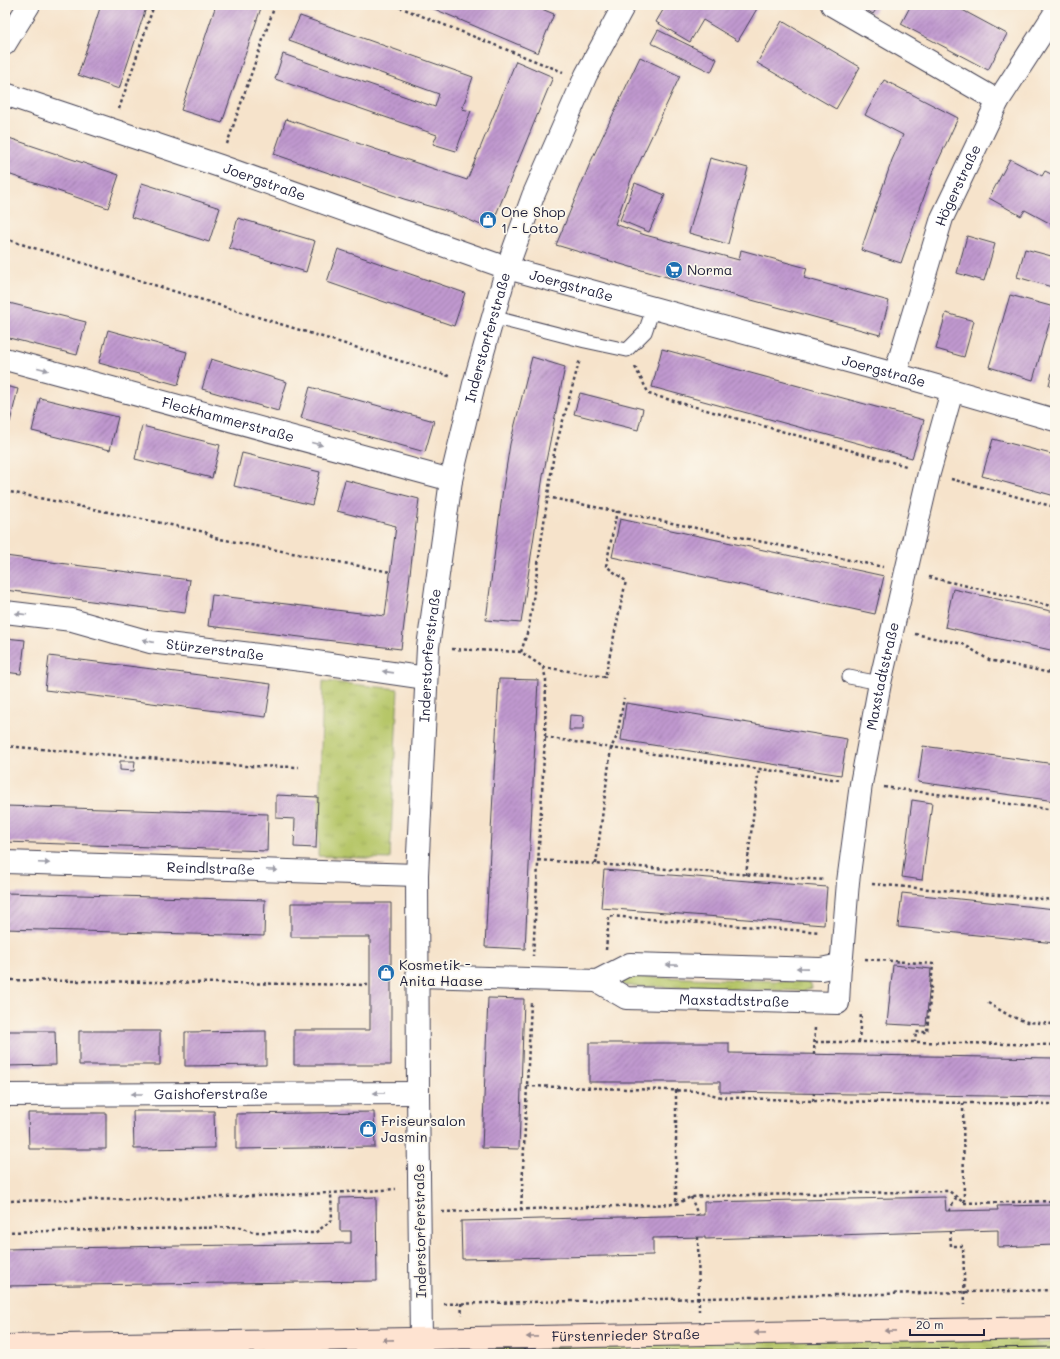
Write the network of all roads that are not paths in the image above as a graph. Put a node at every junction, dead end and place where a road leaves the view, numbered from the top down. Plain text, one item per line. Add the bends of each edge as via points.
1 (29, 5) edge
2 (624, 5) edge
3 (832, 5) edge
4 (1055, 13) edge
5 (5, 44) edge
6 (5, 94) edge
7 (998, 101) junction
8 (507, 268) junction
9 (653, 309) junction
10 (492, 317) junction
11 (5, 359) edge
12 (895, 374) junction
13 (952, 391) junction
14 (1055, 420) edge
15 (451, 480) junction
16 (5, 612) edge
17 (849, 677) dead end
18 (426, 678) junction
19 (880, 683) junction
20 (5, 862) edge
21 (417, 875) junction
22 (841, 960) junction
23 (418, 976) junction
24 (598, 981) junction
25 (418, 1093) junction
26 (5, 1094) edge
27 (1055, 1328) edge
28 (421, 1339) junction
29 (5, 1346) edge

1 - 5 street
2 - 8 street, Inderstorferstraße via 584,81 533,196
3 - 7 street
4 - 7 street, Högerstraße
6 - 8 street, Joergstraße via 220,166
7 - 12 street, Högerstraße via 942,218
8 - 9 street, Joergstraße
8 - 10 street, Inderstorferstraße
9 - 10 lane via 645,332 626,350
9 - 12 street, Joergstraße
10 - 15 street, Inderstorferstraße
11 -> 15 street, Fleckhammerstraße
12 - 13 street, Joergstraße
13 - 14 street, Joergstraße
13 - 19 street, Maxstadtstraße via 929,472
15 - 18 street, Inderstorferstraße
18 -> 16 street, Stürzerstraße via 150,642 72,620
17 - 19 lane
18 - 21 street, Inderstorferstraße
19 - 22 street, Maxstadtstraße via 860,784
20 -> 21 street, Reindlstraße
21 - 23 street, Inderstorferstraße
22 -> 24 street, Maxstadtstraße via 821,969 630,964
22 - 24 street, Maxstadtstraße via 838,1002 626,998
23 - 24 street, Maxstadtstraße
23 - 25 street, Inderstorferstraße
25 -> 26 street, Gaishoferstraße
25 - 28 street, Inderstorferstraße
27 -> 28 main road, Fürstenrieder Straße
28 -> 29 main road, Fürstenrieder Straße

